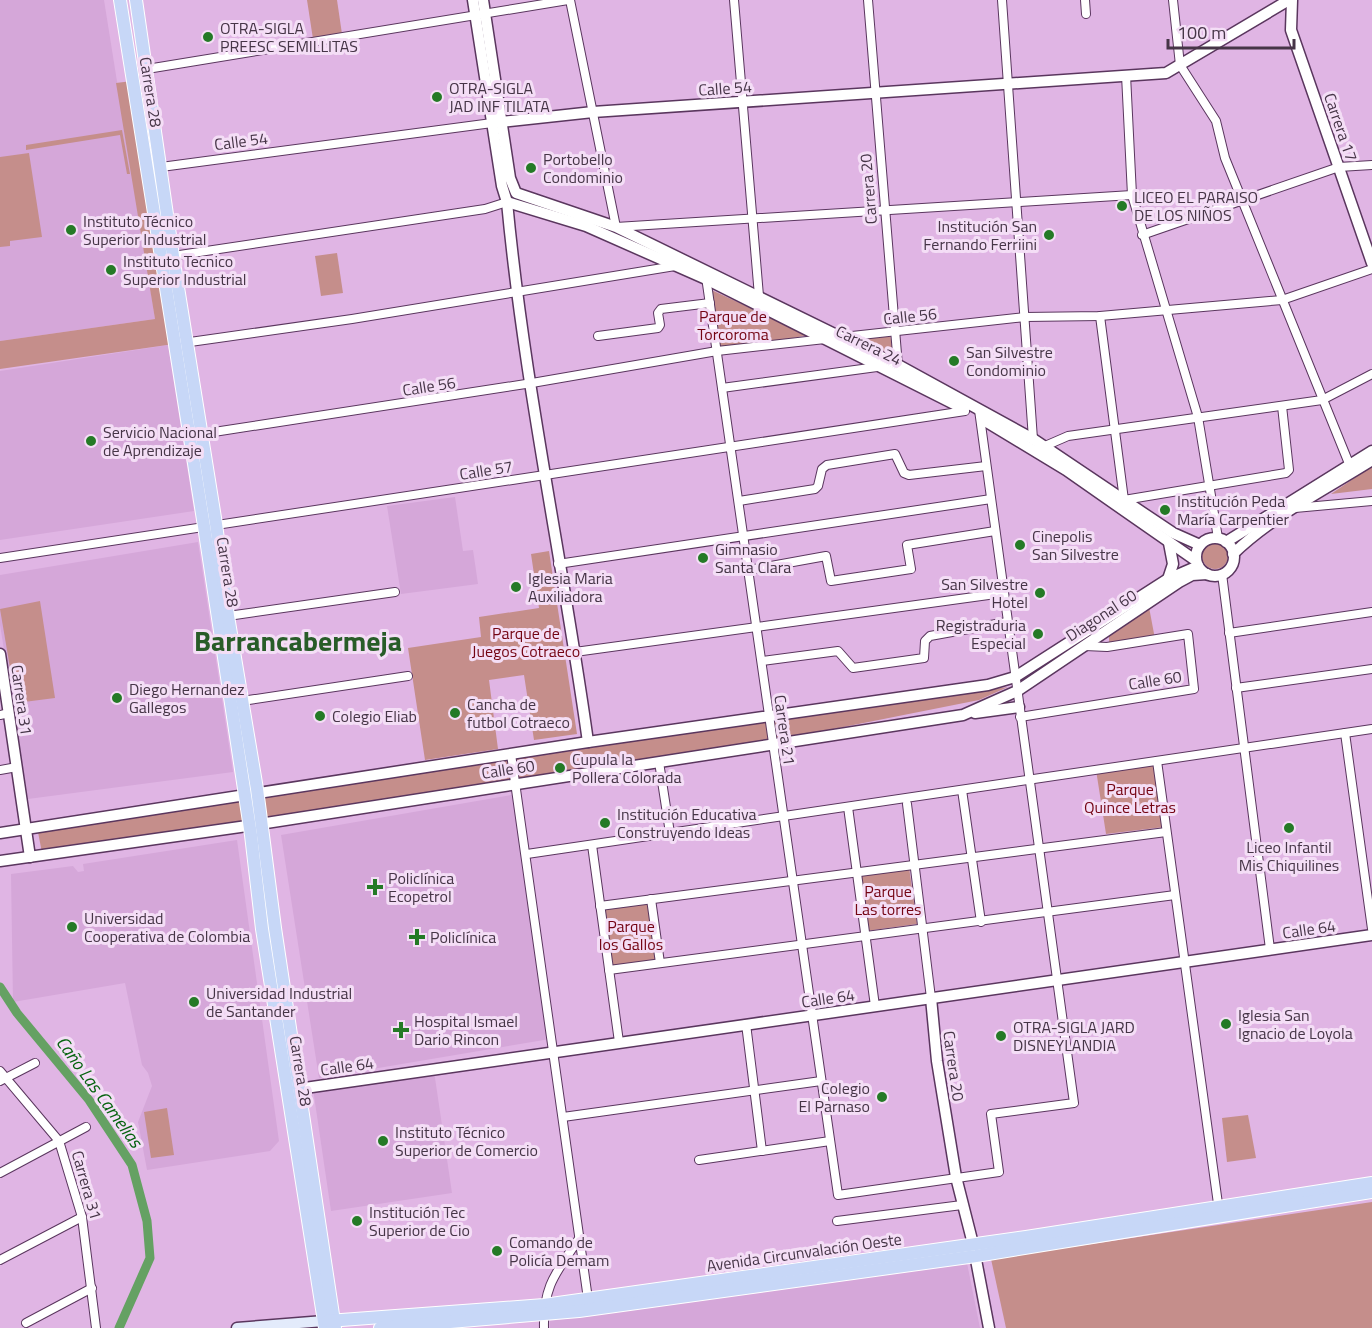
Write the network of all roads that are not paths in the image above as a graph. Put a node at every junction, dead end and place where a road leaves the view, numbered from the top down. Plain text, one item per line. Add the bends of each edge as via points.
1 (120, 0) edge
2 (136, 0) edge
3 (473, 0) edge
4 (483, 0) edge
5 (569, 0) edge
6 (735, 0) edge
7 (868, 0) edge
8 (1002, 0) edge
9 (1085, 0) edge
10 (1173, 0) edge
11 (1291, 0) edge
12 (1086, 14) dead end
13 (480, 16) junction
14 (1180, 65) junction
15 (147, 69) junction
16 (1126, 75) junction
17 (1008, 83) junction
18 (876, 92) junction
19 (742, 102) junction
20 (593, 112) junction
21 (497, 122) junction
22 (1372, 165) edge
23 (161, 166) junction
24 (146, 168) junction
25 (1339, 168) junction
26 (516, 192) junction
27 (1132, 195) junction
28 (507, 202) junction
29 (1245, 202) junction
30 (1015, 204) junction
31 (885, 212) junction
32 (753, 218) junction
33 (616, 227) junction
34 (1142, 235) junction
35 (173, 256) junction
36 (688, 262) junction
37 (1372, 263) edge
38 (675, 266) junction
39 (1372, 269) edge
40 (706, 274) junction
41 (519, 293) junction
42 (759, 296) junction
43 (1282, 300) junction
44 (710, 303) junction
45 (1168, 312) junction
46 (1101, 316) junction
47 (1025, 317) junction
48 (895, 332) junction
49 (598, 336) dead end
50 (841, 338) junction
51 (823, 339) junction
52 (187, 342) junction
53 (174, 344) junction
54 (717, 351) junction
55 (877, 366) junction
56 (898, 371) junction
57 (1372, 374) edge
58 (532, 384) junction
59 (722, 388) junction
60 (1322, 400) junction
61 (1282, 406) junction
62 (975, 411) junction
63 (1198, 417) junction
64 (1116, 429) junction
65 (201, 434) junction
66 (1033, 439) junction
67 (730, 446) junction
68 (1045, 446) junction
69 (1372, 451) edge
70 (1372, 460) edge
71 (986, 466) junction
72 (1350, 466) junction
73 (547, 474) junction
74 (1208, 486) junction
75 (1325, 490) junction
76 (991, 499) junction
77 (1124, 500) junction
78 (738, 501) junction
79 (1372, 501) edge
80 (1332, 506) junction
81 (1295, 508) junction
82 (210, 525) junction
83 (995, 531) junction
84 (744, 537) junction
85 (1222, 540) junction
86 (1169, 543) junction
87 (1200, 544) junction
88 (1233, 554) junction
89 (0, 558) edge
90 (1197, 562) junction
91 (558, 564) junction
92 (749, 570) junction
93 (1207, 574) junction
94 (1222, 574) junction
95 (1168, 579) junction
96 (395, 592) dead end
97 (1004, 593) junction
98 (1372, 612) edge
99 (228, 616) junction
100 (1007, 622) junction
101 (757, 626) junction
102 (1105, 630) junction
103 (1229, 633) junction
104 (1080, 646) junction
105 (1107, 647) junction
106 (575, 652) junction
107 (0, 654) edge
108 (762, 661) junction
109 (1372, 669) edge
110 (408, 676) dead end
111 (1015, 677) junction
112 (1236, 688) junction
113 (1017, 691) junction
114 (242, 701) junction
115 (1019, 712) junction
116 (4, 714) edge
117 (963, 715) junction
118 (770, 717) junction
119 (1372, 729) edge
120 (1345, 733) junction
121 (588, 742) junction
122 (774, 744) junction
123 (1244, 748) junction
124 (511, 754) junction
125 (1157, 761) junction
126 (659, 762) junction
127 (17, 767) junction
128 (0, 770) edge
129 (1029, 780) junction
130 (516, 783) junction
131 (962, 790) junction
132 (258, 794) junction
133 (245, 796) junction
134 (907, 804) dead end
135 (848, 807) junction
136 (784, 816) junction
137 (256, 825) junction
138 (26, 829) junction
139 (1166, 832) junction
140 (0, 833) edge
141 (670, 833) junction
142 (592, 845) junction
143 (1038, 850) junction
144 (526, 854) junction
145 (30, 857) junction
146 (972, 858) junction
147 (0, 861) edge
148 (915, 865) junction
149 (855, 873) junction
150 (793, 880) junction
151 (1175, 896) junction
152 (651, 899) junction
153 (600, 906) junction
154 (1047, 911) junction
155 (981, 922) junction
156 (1372, 929) edge
157 (923, 930) junction
158 (1372, 935) edge
159 (864, 937) junction
160 (802, 946) junction
161 (1270, 950) junction
162 (1184, 962) junction
163 (660, 963) junction
164 (609, 969) junction
165 (1056, 980) junction
166 (931, 998) junction
167 (875, 1006) junction
168 (812, 1015) junction
169 (746, 1024) junction
170 (619, 1042) junction
171 (554, 1052) junction
172 (35, 1063) dead end
173 (0, 1071) edge
174 (3, 1080) edge
175 (821, 1081) junction
176 (294, 1089) junction
177 (754, 1091) junction
178 (563, 1117) junction
179 (86, 1127) dead end
180 (59, 1141) junction
181 (830, 1141) junction
182 (762, 1150) junction
183 (699, 1160) dead end
184 (0, 1173) edge
185 (956, 1177) junction
186 (1372, 1183) edge
187 (1372, 1191) edge
188 (962, 1205) junction
189 (1219, 1212) junction
190 (82, 1217) junction
191 (837, 1221) dead end
192 (580, 1237) junction
193 (974, 1250) junction
194 (0, 1260) edge
195 (92, 1288) junction
196 (588, 1299) junction
197 (543, 1316) edge
198 (26, 1323) dead end
199 (329, 1325) edge
200 (96, 1328) edge
201 (237, 1328) edge
202 (380, 1328) edge
203 (989, 1328) edge

1 - 24 main road, Carrera 28
2 - 15 main road, Carrera 28
3 - 13 street
4 - 13 street
5 - 13 street
5 - 20 street
6 - 19 street
7 - 18 street, Carrera 20
8 - 17 street
9 - 12 street
10 - 14 street
11 - 14 street, Calle 54
11 - 25 street, Carrera 17 via 1291,30
13 - 15 street
13 - 21 street
14 - 16 street, Calle 54 via 1166,73
14 - 29 street via 1216,122 1225,158
15 - 23 main road, Carrera 28
16 - 17 street, Calle 54
16 - 27 street
17 - 18 street, Calle 54
17 - 30 street
18 - 19 street, Calle 54
18 - 31 street, Carrera 20
19 - 20 street, Calle 54
19 - 32 street
20 - 21 street, Calle 54
20 - 33 street
21 - 23 street, Calle 54
21 - 26 street
21 - 28 street
22 - 25 street
23 - 24 street, Calle 54
23 - 35 main road, Carrera 28
24 - 53 main road, Carrera 28
25 - 29 street
25 - 37 street, Carrera 17
26 - 28 street
26 - 33 street, Carrera 24
27 - 30 street
27 - 34 street
28 - 35 street via 486,209
28 - 38 street, Carrera 24 via 586,226
28 - 41 street
29 - 34 street
29 - 43 street
30 - 31 street
30 - 47 street
31 - 32 street
31 - 48 street, Carrera 20
32 - 33 street
32 - 42 street
33 - 36 street, Carrera 24
34 - 45 street
35 - 52 main road, Carrera 28
36 - 38 street
36 - 40 street, Carrera 24
38 - 40 street, Carrera 24
38 - 41 street
39 - 43 street, Calle 56
40 - 42 street, Carrera 24
40 - 44 street, Carrera 21
40 - 51 street, Carrera 24
41 - 52 street
41 - 58 street
42 - 50 street, Carrera 24
43 - 45 street, Calle 56
43 - 60 street
44 - 49 street via 661,309 658,328
44 - 54 street, Carrera 21
45 - 46 street, Calle 56
45 - 63 street
46 - 47 street, Calle 56
46 - 64 street
47 - 48 street, Calle 56
47 - 66 street
48 - 50 street, Calle 56
48 - 56 street, Carrera 20
50 - 51 street, Calle 56
50 - 56 street, Carrera 24
51 - 54 street, Calle 56
51 - 55 street, Carrera 24
52 - 53 street
52 - 65 main road, Carrera 28
53 - 82 main road, Carrera 28
54 - 58 street, Calle 56
54 - 59 street, Carrera 21
55 - 56 street, Carrera 24
55 - 59 street
56 - 62 street, Carrera 24
57 - 60 street
58 - 65 street, Calle 56
58 - 73 street
59 - 67 street, Carrera 21
60 - 61 street
60 - 72 street
61 - 63 street
61 - 74 street via 1289,470
62 - 66 street, Carrera 24
62 - 67 street, Calle 57
62 - 71 street
62 - 86 street, Carrera 24
63 - 64 street
63 - 74 street
64 - 68 street via 1068,436
64 - 77 street
65 - 82 main road, Carrera 28
66 - 68 street, Carrera 24
67 - 73 street, Calle 57
67 - 78 street, Carrera 21
68 - 77 street, Carrera 24
69 - 72 street
70 - 75 street
71 - 76 street
71 - 78 street via 909,475 904,473 895,454 827,465 814,489
72 - 85 street
73 - 82 street, Calle 57
73 - 91 street
74 - 77 street
74 - 85 street
75 - 80 street
75 - 81 street
76 - 83 street
76 - 84 street
77 - 87 street, Carrera 24 via 1173,533
78 - 84 street, Carrera 21
79 - 80 street
80 - 81 street
81 - 88 street
82 - 89 street, Calle 57
82 - 99 main road, Carrera 28
82 - 133 main road, Carrera 28
83 - 92 street via 907,544 911,569 831,581 826,556
83 - 97 street
84 - 91 street
84 - 92 street, Carrera 21
85 - 87 street
85 - 88 street
86 - 90 street, Carrera 24
86 - 95 street via 1173,564
87 - 90 street
88 - 94 street via 1232,564
90 - 93 street
90 - 95 street, Diagonal 60
91 - 106 street
92 - 101 street, Carrera 21
93 - 94 street
93 - 102 street, Diagonal 60 via 1192,575 1179,582
94 - 103 street
95 - 111 street, Diagonal 60
96 - 99 street
97 - 100 street
97 - 101 street
98 - 103 street
99 - 114 main road, Carrera 28
100 - 108 street via 930,636 924,658 853,668 838,651
100 - 111 street
101 - 106 street
101 - 108 street, Carrera 21
102 - 104 street, Diagonal 60
102 - 105 street
103 - 112 street
104 - 105 street, Calle 60
104 - 113 street, Diagonal 60
105 - 115 street, Calle 60 via 1188,634 1194,689
106 - 121 street
107 - 116 street, Carrera 31
108 - 118 street, Carrera 21
109 - 112 street
110 - 114 street
111 - 113 street
111 - 118 street, Calle 60 via 962,690
112 - 123 street
113 - 115 street
113 - 117 street, Calle 60
114 - 132 main road, Carrera 28
115 - 117 street
115 - 129 street
116 - 127 street, Carrera 31
117 - 122 street, Calle 60
118 - 121 street, Calle 60
118 - 122 street, Carrera 21
119 - 120 street
120 - 123 street
120 - 156 street
121 - 124 street, Calle 60
122 - 126 street, Calle 60
122 - 136 street, Carrera 21
123 - 125 street
123 - 161 street
124 - 130 street
124 - 132 street, Calle 60
125 - 129 street
125 - 139 street
126 - 130 street, Calle 60
126 - 141 street
127 - 128 street
127 - 138 street, Carrera 31
129 - 131 street
129 - 143 street
130 - 137 street, Calle 60
130 - 144 street
131 - 135 street
131 - 146 street
132 - 133 street, Calle 60
132 - 137 main road, Carrera 28
133 - 137 main road, Carrera 28
133 - 138 street, Calle 60
134 - 148 street, Carrera 20
135 - 136 street
135 - 149 street
136 - 141 street
136 - 150 street, Carrera 21
137 - 145 street, Calle 60
137 - 176 main road, Carrera 28 via 262,929
138 - 140 street, Calle 60
138 - 145 street, Carrera 31
139 - 143 street
139 - 151 street
141 - 142 street
142 - 144 street
142 - 153 street
143 - 146 street
143 - 154 street
144 - 171 street
145 - 147 street, Calle 60
146 - 148 street
146 - 155 street
148 - 149 street
148 - 157 street, Carrera 20
149 - 150 street
149 - 159 street
150 - 152 street
150 - 160 street, Carrera 21
151 - 154 street
151 - 162 street
152 - 153 street
152 - 163 street
153 - 164 street
154 - 155 street
154 - 165 street
155 - 157 street
157 - 159 street
157 - 166 street, Carrera 20
158 - 161 street, Calle 64
159 - 160 street
159 - 167 street
160 - 163 street
160 - 168 street, Carrera 21
161 - 162 street, Calle 64
162 - 165 street, Calle 64
162 - 189 street
163 - 164 street
164 - 170 street
165 - 166 street, Calle 64
165 - 185 street via 1074,1103 991,1114 999,1172
166 - 167 street, Calle 64
166 - 185 street, Carrera 20
167 - 168 street, Calle 64
168 - 169 street, Calle 64
168 - 175 street, Carrera 21
169 - 170 street, Calle 64
169 - 177 street
170 - 171 street, Calle 64
171 - 176 street, Calle 64
171 - 178 street
172 - 174 street
173 - 174 street, Carrera 31
174 - 180 street, Carrera 31
175 - 177 street
175 - 181 street, Carrera 21
176 - 199 main road, Carrera 28
177 - 178 street
177 - 182 street
178 - 192 street
179 - 180 street
180 - 184 street
180 - 190 street, Carrera 31
181 - 182 street
181 - 185 street, Carrera 21 via 838,1195
182 - 183 street
185 - 188 street, Carrera 20
186 - 189 main road, Avenida Circunvalación Oeste
187 - 189 main road, Avenida Circunvalación Oeste
188 - 191 street
188 - 193 street, Carrera 20
189 - 193 main road, Avenida Circunvalación Oeste
190 - 194 street
190 - 195 street, Carrera 31
192 - 196 street
192 - 197 street via 549,1284
193 - 196 main road, Avenida Circunvalación Oeste
193 - 197 main road, Avenida Circunvalación Oeste
193 - 203 street, Carrera 20
195 - 198 street
195 - 200 street, Carrera 31
196 - 197 main road, Avenida Circunvalación Oeste
197 - 199 main road, Avenida Circunvalación Oeste
197 - 202 main road, Avenida Circunvalación Oeste
199 - 201 main road, Avenida Circunvalación Oeste

